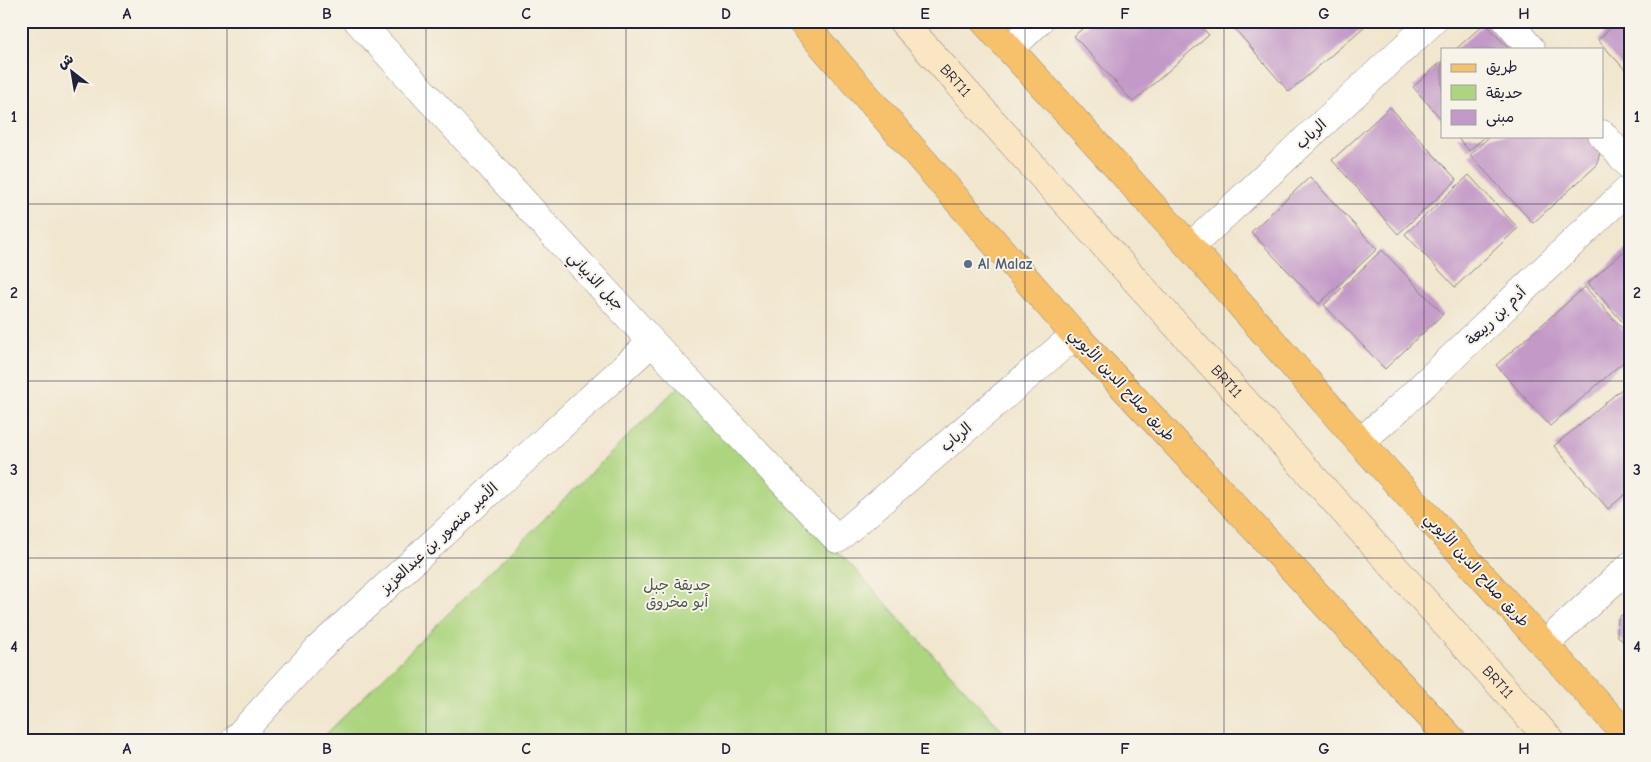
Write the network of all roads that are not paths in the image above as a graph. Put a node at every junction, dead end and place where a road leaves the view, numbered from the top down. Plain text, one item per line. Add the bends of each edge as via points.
1 (358, 21) edge
2 (801, 21) edge
3 (902, 21) edge
4 (984, 21) edge
5 (1040, 21) edge
6 (1433, 21) edge
7 (1508, 21) edge
8 (1530, 48) edge
9 (1010, 49) junction
10 (1604, 136) edge
11 (1630, 166) edge
12 (1630, 188) edge
13 (1190, 247) junction
14 (1075, 335) junction
15 (652, 342) junction
16 (1360, 442) junction
17 (836, 539) joint
18 (1630, 566) edge
19 (1545, 644) junction
20 (1630, 739) edge
21 (234, 741) edge
22 (1453, 741) edge
23 (1551, 741) edge

1 - 15 street, جبل الذبياني
2 - 14 main road, طريق صلاح الدين الأيوبي
3 - 23 main road, BRT11
4 - 9 main road, طريق صلاح الدين الأيوبي
5 - 9 street
6 - 13 street, الرباب
7 - 8 street
9 - 13 main road, طريق صلاح الدين الأيوبي
10 - 11 street
12 - 16 street, أدم بن ربيعة
13 - 16 main road, طريق صلاح الدين الأيوبي
14 - 17 street, الرباب
14 - 22 main road, طريق صلاح الدين الأيوبي
15 - 17 street, جبل الذبياني
15 - 21 street, الأمير منصور بن عبدالعزيز via 318,649
16 - 19 main road, طريق صلاح الدين الأيوبي
18 - 19 street
19 - 20 main road, طريق صلاح الدين الأيوبي

